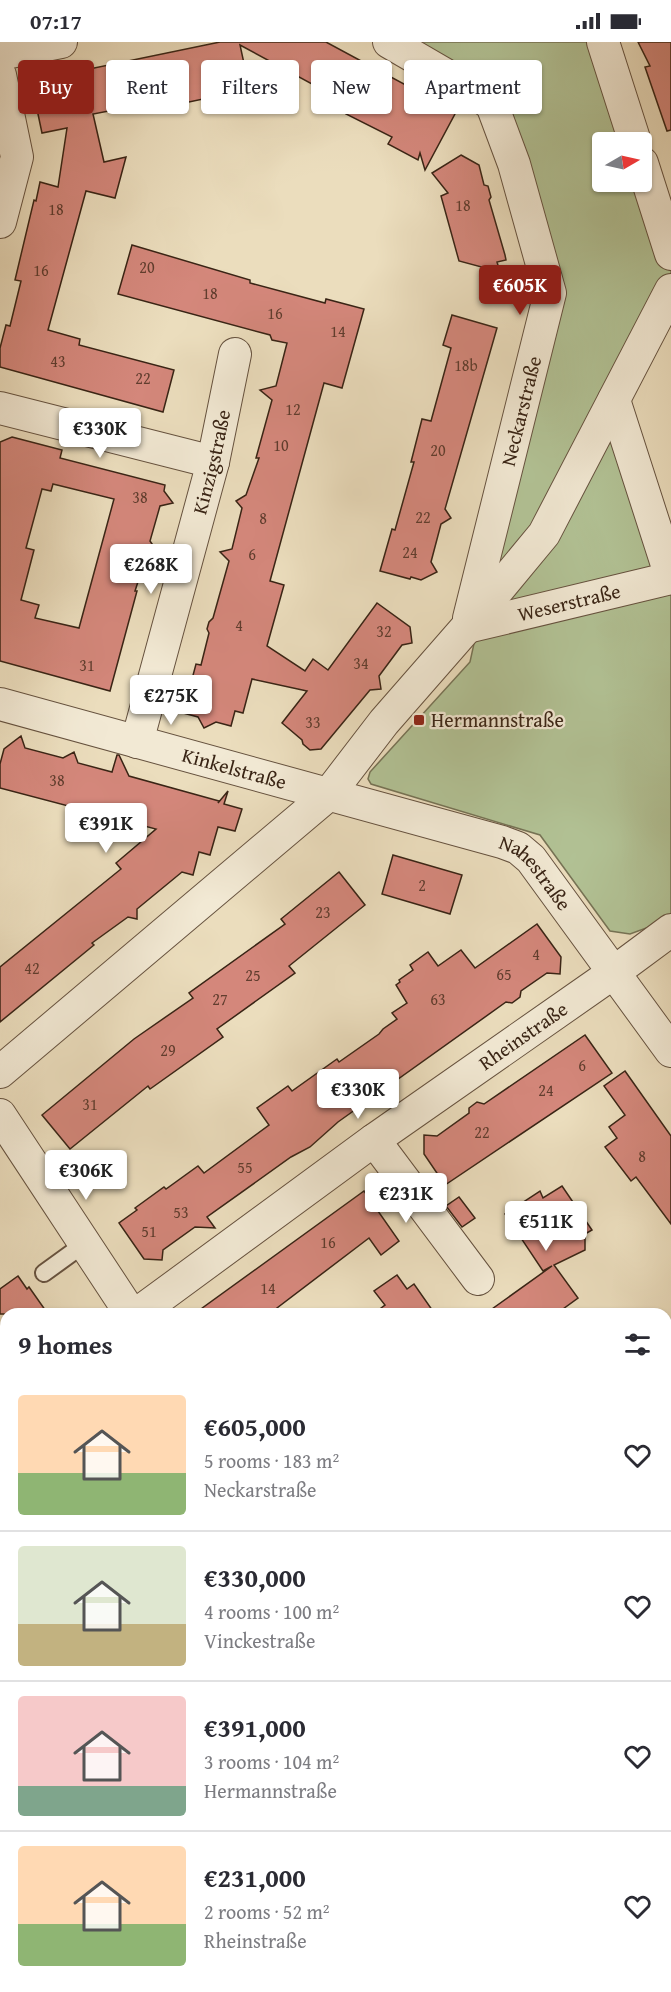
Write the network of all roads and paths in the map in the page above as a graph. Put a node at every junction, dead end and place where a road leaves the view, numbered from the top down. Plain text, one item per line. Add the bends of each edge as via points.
1 (61, 42) edge
2 (389, 42) edge
3 (603, 42) edge
4 (0, 54) edge
5 (0, 75) edge
6 (632, 132) edge
7 (651, 192) edge
8 (0, 222) edge
9 (671, 254) edge
10 (671, 290) edge
11 (235, 354) dead end
12 (614, 400) junction
13 (0, 408) edge
14 (213, 462) junction
15 (671, 578) edge
16 (467, 627) junction
17 (0, 704) edge
18 (137, 742) junction
19 (328, 795) junction
20 (671, 930) edge
21 (613, 973) junction
22 (671, 1050) edge
23 (0, 1072) edge
24 (0, 1115) edge
25 (374, 1140) junction
26 (84, 1244) junction
27 (44, 1273) dead end
28 (478, 1279) dead end
29 (127, 1308) edge
30 (145, 1308) edge

1 - 4 street
2 - 16 street, Neckarstraße via 492,105 514,164 550,293
3 - 6 street
5 - 8 street via 17,157
7 - 9 street
10 - 12 street
11 - 14 street, Kinzigstraße
12 - 15 street
12 - 16 street via 544,534
13 - 14 street
14 - 18 street, Kinzigstraße
15 - 16 street, Weserstraße
16 - 19 street via 384,722
17 - 18 street, Kinkelstraße
18 - 19 street, Kinkelstraße
19 - 21 street, Nahestraße via 502,842 524,852
19 - 23 street
20 - 21 street, Rheinstraße
21 - 22 street, Nahestraße
21 - 25 street, Rheinstraße
24 - 26 street
25 - 28 street
25 - 30 street, Rheinstraße
26 - 27 lane
26 - 29 street

